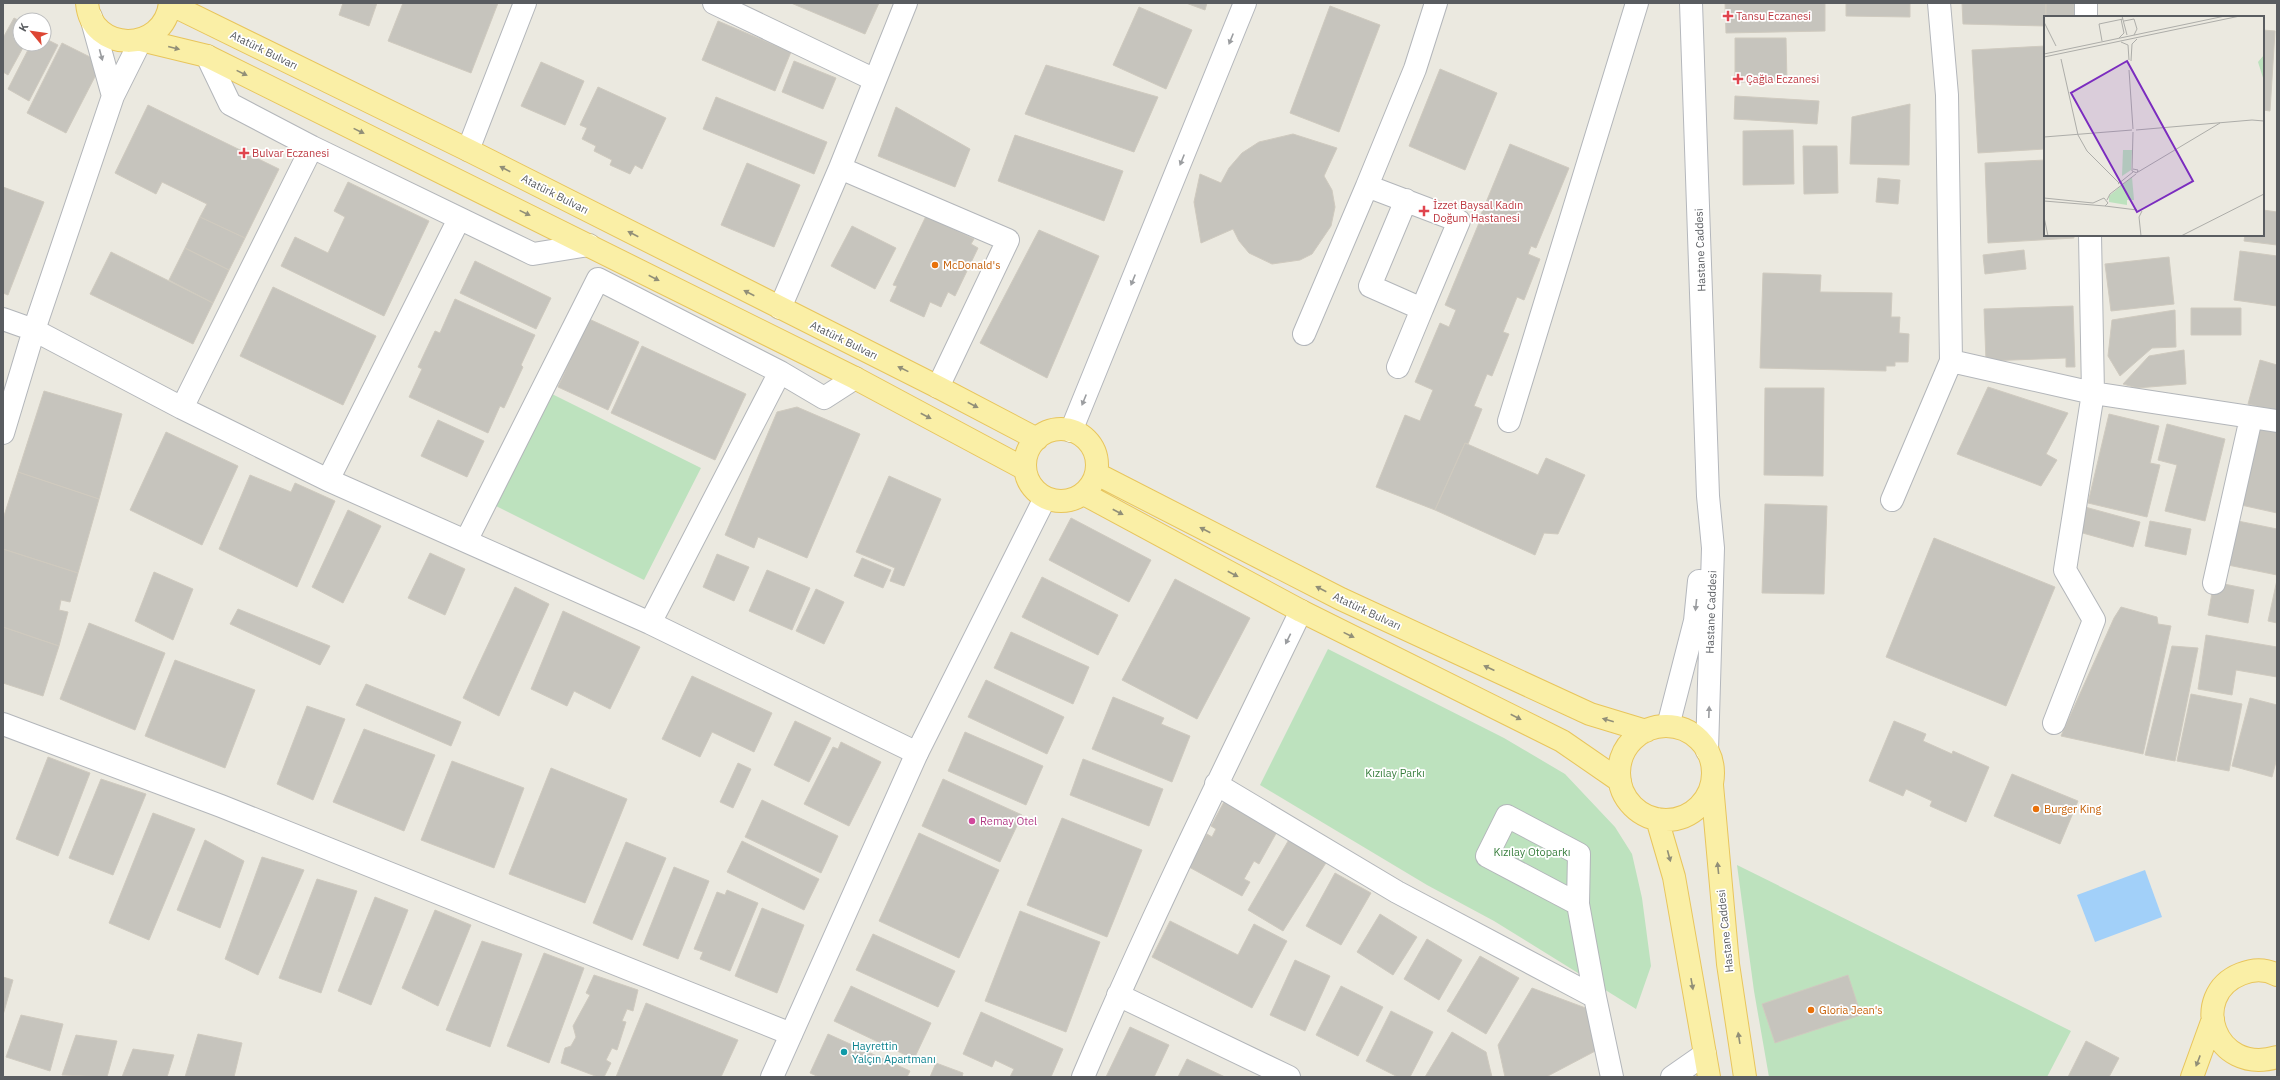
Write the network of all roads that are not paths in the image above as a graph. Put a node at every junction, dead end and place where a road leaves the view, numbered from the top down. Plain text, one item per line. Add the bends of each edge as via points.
1 (170, 3) edge
2 (525, 3) edge
3 (714, 3) edge
4 (906, 3) edge
5 (1245, 3) edge
6 (1436, 3) edge
7 (1637, 3) edge
8 (1691, 3) edge
9 (1939, 3) edge
10 (2086, 3) edge
11 (86, 8) edge
12 (2086, 16) edge
13 (141, 40) junction
14 (207, 56) junction
15 (875, 80) junction
16 (113, 96) junction
17 (312, 147) junction
18 (468, 150) junction
19 (840, 168) junction
20 (1367, 186) junction
21 (1406, 200) junction
22 (459, 219) junction
23 (2090, 236) edge
24 (589, 245) junction
25 (780, 308) junction
26 (1422, 309) junction
27 (3, 319) edge
28 (34, 330) junction
29 (1304, 334) dead end
30 (1951, 361) junction
31 (1398, 367) dead end
32 (780, 372) junction
33 (855, 378) junction
34 (938, 387) junction
35 (2093, 393) junction
36 (182, 408) junction
37 (2251, 418) junction
38 (1509, 421) dead end
39 (2277, 422) edge
40 (1071, 431) junction
41 (3, 433) edge
42 (1037, 439) junction
43 (1025, 469) junction
44 (1097, 474) junction
45 (328, 480) junction
46 (1084, 494) junction
47 (1708, 496) junction
48 (1045, 498) junction
49 (1892, 500) dead end
50 (466, 542) junction
51 (2214, 583) dead end
52 (1301, 611) junction
53 (650, 623) junction
54 (2054, 723) dead end
55 (3, 724) edge
56 (1668, 726) junction
57 (1646, 731) junction
58 (1708, 751) junction
59 (917, 753) junction
60 (1620, 781) junction
61 (1216, 784) junction
62 (1712, 785) junction
63 (1657, 819) junction
64 (1578, 904) junction
65 (2277, 975) edge
66 (1118, 995) junction
67 (1595, 997) junction
68 (2213, 1019) junction
69 (791, 1034) junction
70 (1705, 1054) junction
71 (2269, 1061) edge
72 (772, 1077) edge
73 (1083, 1077) edge
74 (1289, 1077) edge
75 (1612, 1077) edge
76 (1672, 1077) edge
77 (1709, 1077) edge
78 (1746, 1077) edge
79 (2192, 1077) edge
80 (2241, 1077) edge

1 - 13 main road via 163,24 154,34
1 - 18 main road, Atatürk Bulvarı
2 - 18 street
3 - 15 street
4 - 15 street
5 -> 40 street
6 - 20 street via 1415,69
7 - 38 street
8 - 47 street, Hastane Caddesi
9 - 30 street via 1947,95
10 - 12 street
11 - 13 main road via 102,32 114,39 128,42
11 -> 16 street
13 -> 14 main road
13 - 16 street
14 - 17 street via 230,104
14 -> 24 main road
15 - 19 street
16 - 28 street
17 - 22 street
17 - 36 street
25 -> 18 main road, Atatürk Bulvarı
19 - 25 street
19 - 34 street via 1008,240
20 - 21 street
20 - 29 street
21 - 26 street via 1370,286
21 - 26 street via 1459,221
22 - 24 street via 533,254
22 - 45 street
23 - 35 street
24 -> 33 main road
34 -> 25 main road, Atatürk Bulvarı
26 - 31 street
27 - 28 street
28 - 36 street
28 - 41 street
30 - 35 street
30 - 49 street
32 - 33 street via 824,398
32 - 50 street via 598,279
32 - 53 street
33 -> 43 main road
34 -> 42 main road, Atatürk Bulvarı
35 - 37 street
35 - 54 street via 2065,570 2094,620
36 - 45 street
37 - 39 street
37 - 51 street
40 - 42 main road via 1055,429 1043,433
40 - 44 main road via 1079,433 1089,441 1095,451
42 - 43 main road via 1027,452
43 - 48 main road via 1032,488
44 - 46 main road
57 -> 44 main road, Atatürk Bulvarı via 1590,714 1340,599
45 - 50 street
46 - 48 main road via 1074,500 1062,502
46 -> 52 main road
47 -> 56 street, Hastane Caddesi via 1695,622
58 -> 47 street, Hastane Caddesi via 1713,548
48 - 59 street
50 - 53 street
52 -> 60 main road via 1536,727 1562,741
52 -> 61 street
53 - 59 street
55 - 69 street via 221,806
56 - 57 main road
56 - 58 main road via 1682,728 1694,735
57 - 60 main road via 1631,742 1623,754
58 - 62 main road via 1713,771
59 - 69 street
60 - 63 main road via 1624,794 1632,806
61 - 66 street
61 - 67 street via 1397,892
62 - 63 main road via 1707,796 1691,813 1668,820
78 -> 62 main road, Hastane Caddesi via 1728,964
63 -> 70 main road via 1674,877
64 - 64 street via 1579,854 1507,816 1487,856
64 - 67 street
65 - 68 main road via 2261,970 2248,971 2236,976 2226,983 2218,994
66 - 73 street
66 - 74 street
67 - 75 street
68 - 71 main road via 2215,1031 2223,1045 2235,1055
68 -> 79 main road
69 - 72 street
70 - 76 street
70 - 77 main road
71 - 80 main road

